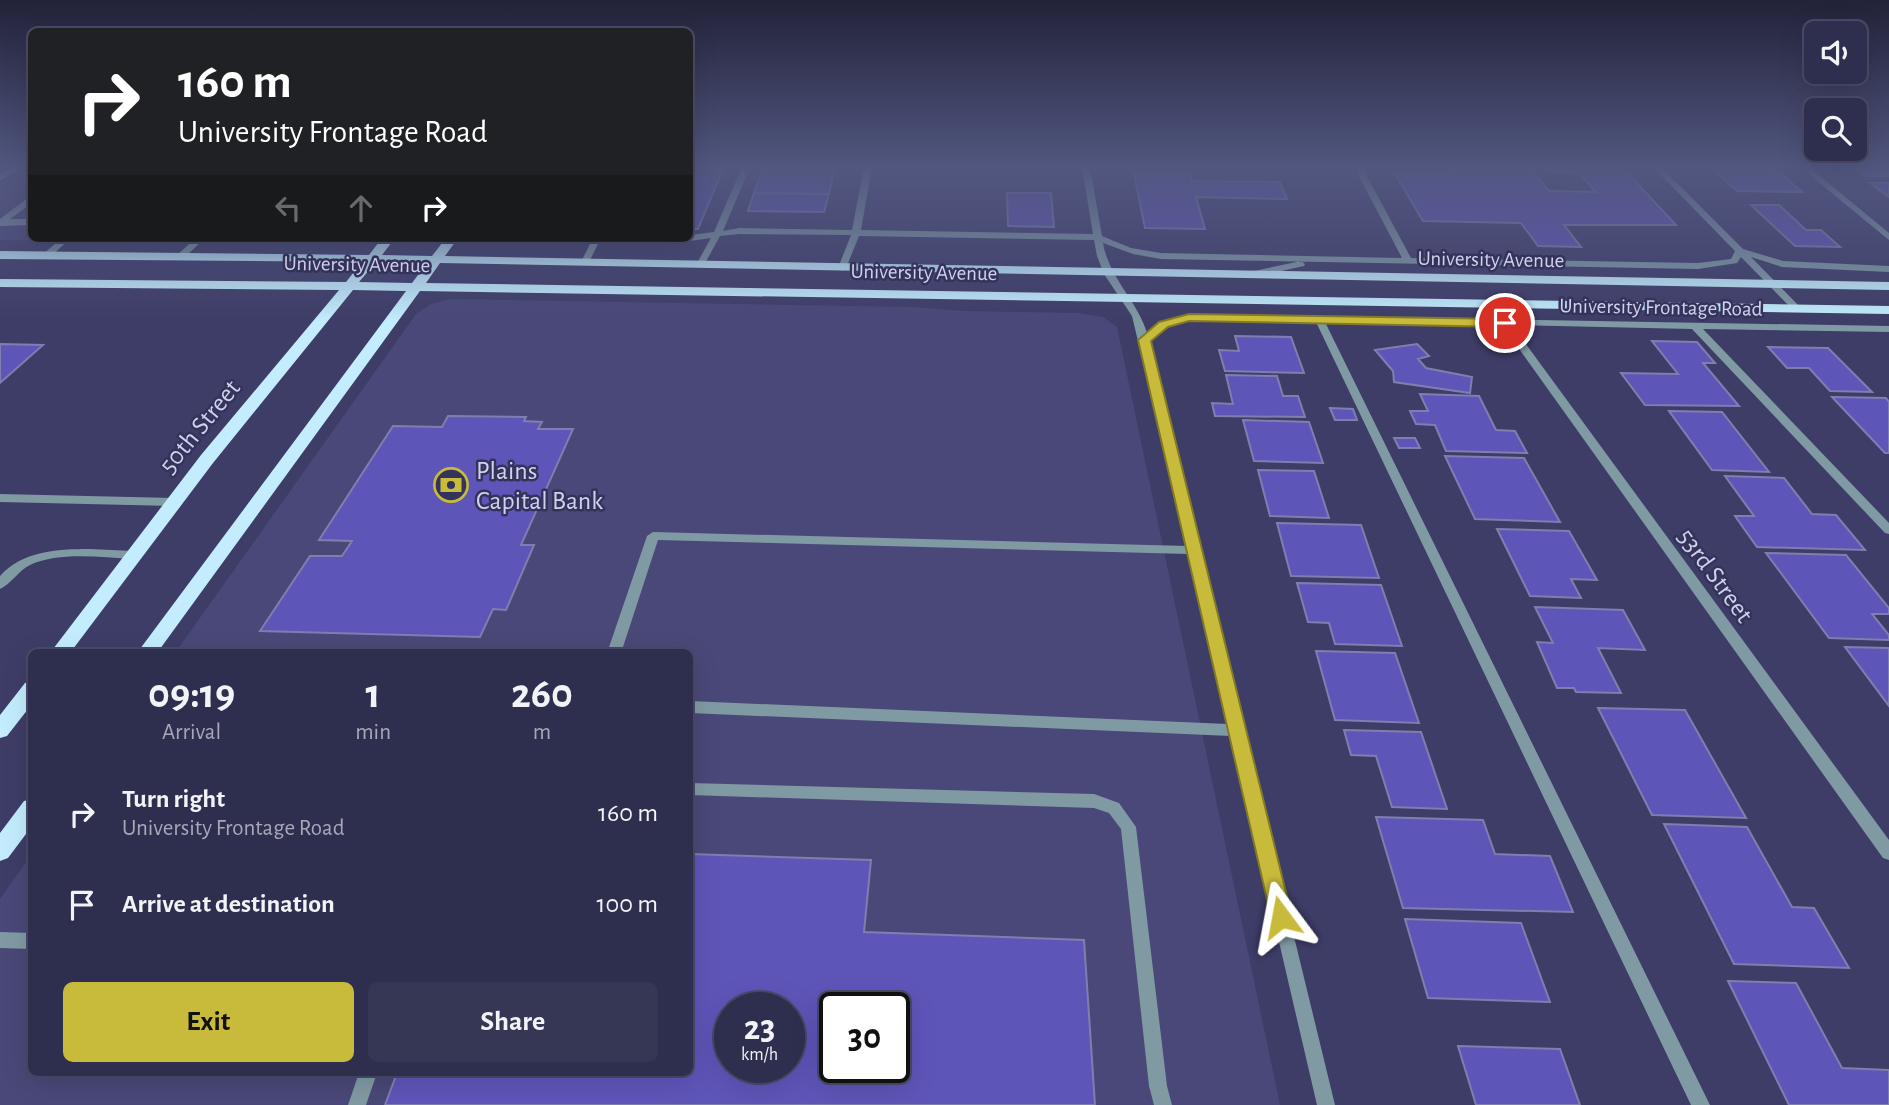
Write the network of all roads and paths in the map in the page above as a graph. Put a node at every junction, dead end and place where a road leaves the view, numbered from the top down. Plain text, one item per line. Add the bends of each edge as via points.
1 (724, 219) edge
2 (859, 219) edge
3 (1094, 219) edge
4 (1385, 219) edge
5 (1707, 219) edge
6 (1867, 219) edge
7 (0, 222) edge
8 (28, 222) edge
9 (718, 233) junction
10 (856, 233) junction
11 (693, 237) edge
12 (1097, 237) junction
13 (1889, 237) edge
14 (62, 242) edge
15 (197, 242) edge
16 (386, 242) edge
17 (449, 242) edge
18 (595, 242) edge
19 (1739, 251) junction
20 (0, 255) edge
21 (46, 256) junction
22 (181, 256) junction
23 (372, 259) junction
24 (436, 259) junction
25 (1325, 259) junction
26 (1408, 260) junction
27 (585, 262) junction
28 (700, 265) junction
29 (842, 268) junction
30 (1889, 269) edge
31 (1109, 274) junction
32 (1240, 276) junction
33 (0, 283) edge
34 (350, 285) junction
35 (1773, 285) junction
36 (416, 286) junction
37 (1889, 286) edge
38 (1124, 296) junction
39 (1796, 308) junction
40 (1889, 310) edge
41 (1319, 319) junction
42 (1505, 323) junction
43 (1695, 326) junction
44 (1887, 331) edge
45 (1144, 340) junction
46 (0, 498) edge
47 (174, 502) junction
48 (1889, 530) edge
49 (1194, 550) junction
50 (134, 555) junction
51 (0, 584) edge
52 (62, 649) edge
53 (149, 649) edge
54 (615, 649) edge
55 (28, 694) edge
56 (693, 707) edge
57 (0, 730) edge
58 (1237, 730) junction
59 (693, 789) edge
60 (28, 813) edge
61 (0, 851) edge
62 (1889, 853) edge
63 (0, 940) edge
64 (28, 942) edge
65 (367, 1076) edge
66 (357, 1105) edge
67 (1163, 1105) edge
68 (1326, 1105) edge
69 (1701, 1105) edge

1 - 9 street
2 - 10 street
3 - 12 street
4 - 26 street
5 - 19 street
6 - 13 street
7 - 8 street
9 - 10 street
9 - 11 street
9 - 28 street
10 - 12 street
10 - 29 street
12 - 25 street, University Frontage Road via 1138,254
12 - 31 street
14 - 21 street
15 - 22 lane
16 - 23 main road, 50th Street
17 - 24 main road
18 - 27 street
19 - 26 street, University Frontage Road via 1734,261 1698,266
19 - 30 street, University Frontage Road via 1782,264
19 - 35 street
20 - 21 main road, University Avenue
21 - 22 main road, University Avenue
22 - 23 main road, University Avenue
23 - 24 main road, University Avenue
23 - 34 main road, 50th Street
24 - 27 main road, University Avenue
24 - 36 main road
25 - 26 street, University Frontage Road
25 - 32 street
27 - 28 main road, University Avenue
28 - 29 main road, University Avenue
29 - 31 main road, University Avenue
31 - 32 main road, University Avenue
31 - 38 street
32 - 35 main road, University Avenue
33 - 34 main road, University Avenue
34 - 36 main road, University Avenue
34 - 47 main road, 50th Street
35 - 37 main road, University Avenue
35 - 39 street
36 - 38 main road, University Avenue
36 - 53 main road
38 - 39 main road, University Avenue
38 - 45 street via 1137,316
39 - 40 main road, University Avenue
41 - 42 street, University Frontage Road
41 - 45 street, University Frontage Road via 1189,317 1163,325
41 - 69 street
42 - 43 street, University Frontage Road
42 - 62 street, 53rd Street
43 - 44 street, University Frontage Road
43 - 48 street
45 - 49 street
46 - 47 street
47 - 50 main road, 50th Street
49 - 54 street via 653,536
49 - 58 street
50 - 51 street via 40,558 15,568
50 - 52 main road, 50th Street
55 - 57 main road
56 - 58 street
58 - 68 street
59 - 67 street via 1094,801 1114,808 1128,827
60 - 61 main road
63 - 64 lane
65 - 66 street

